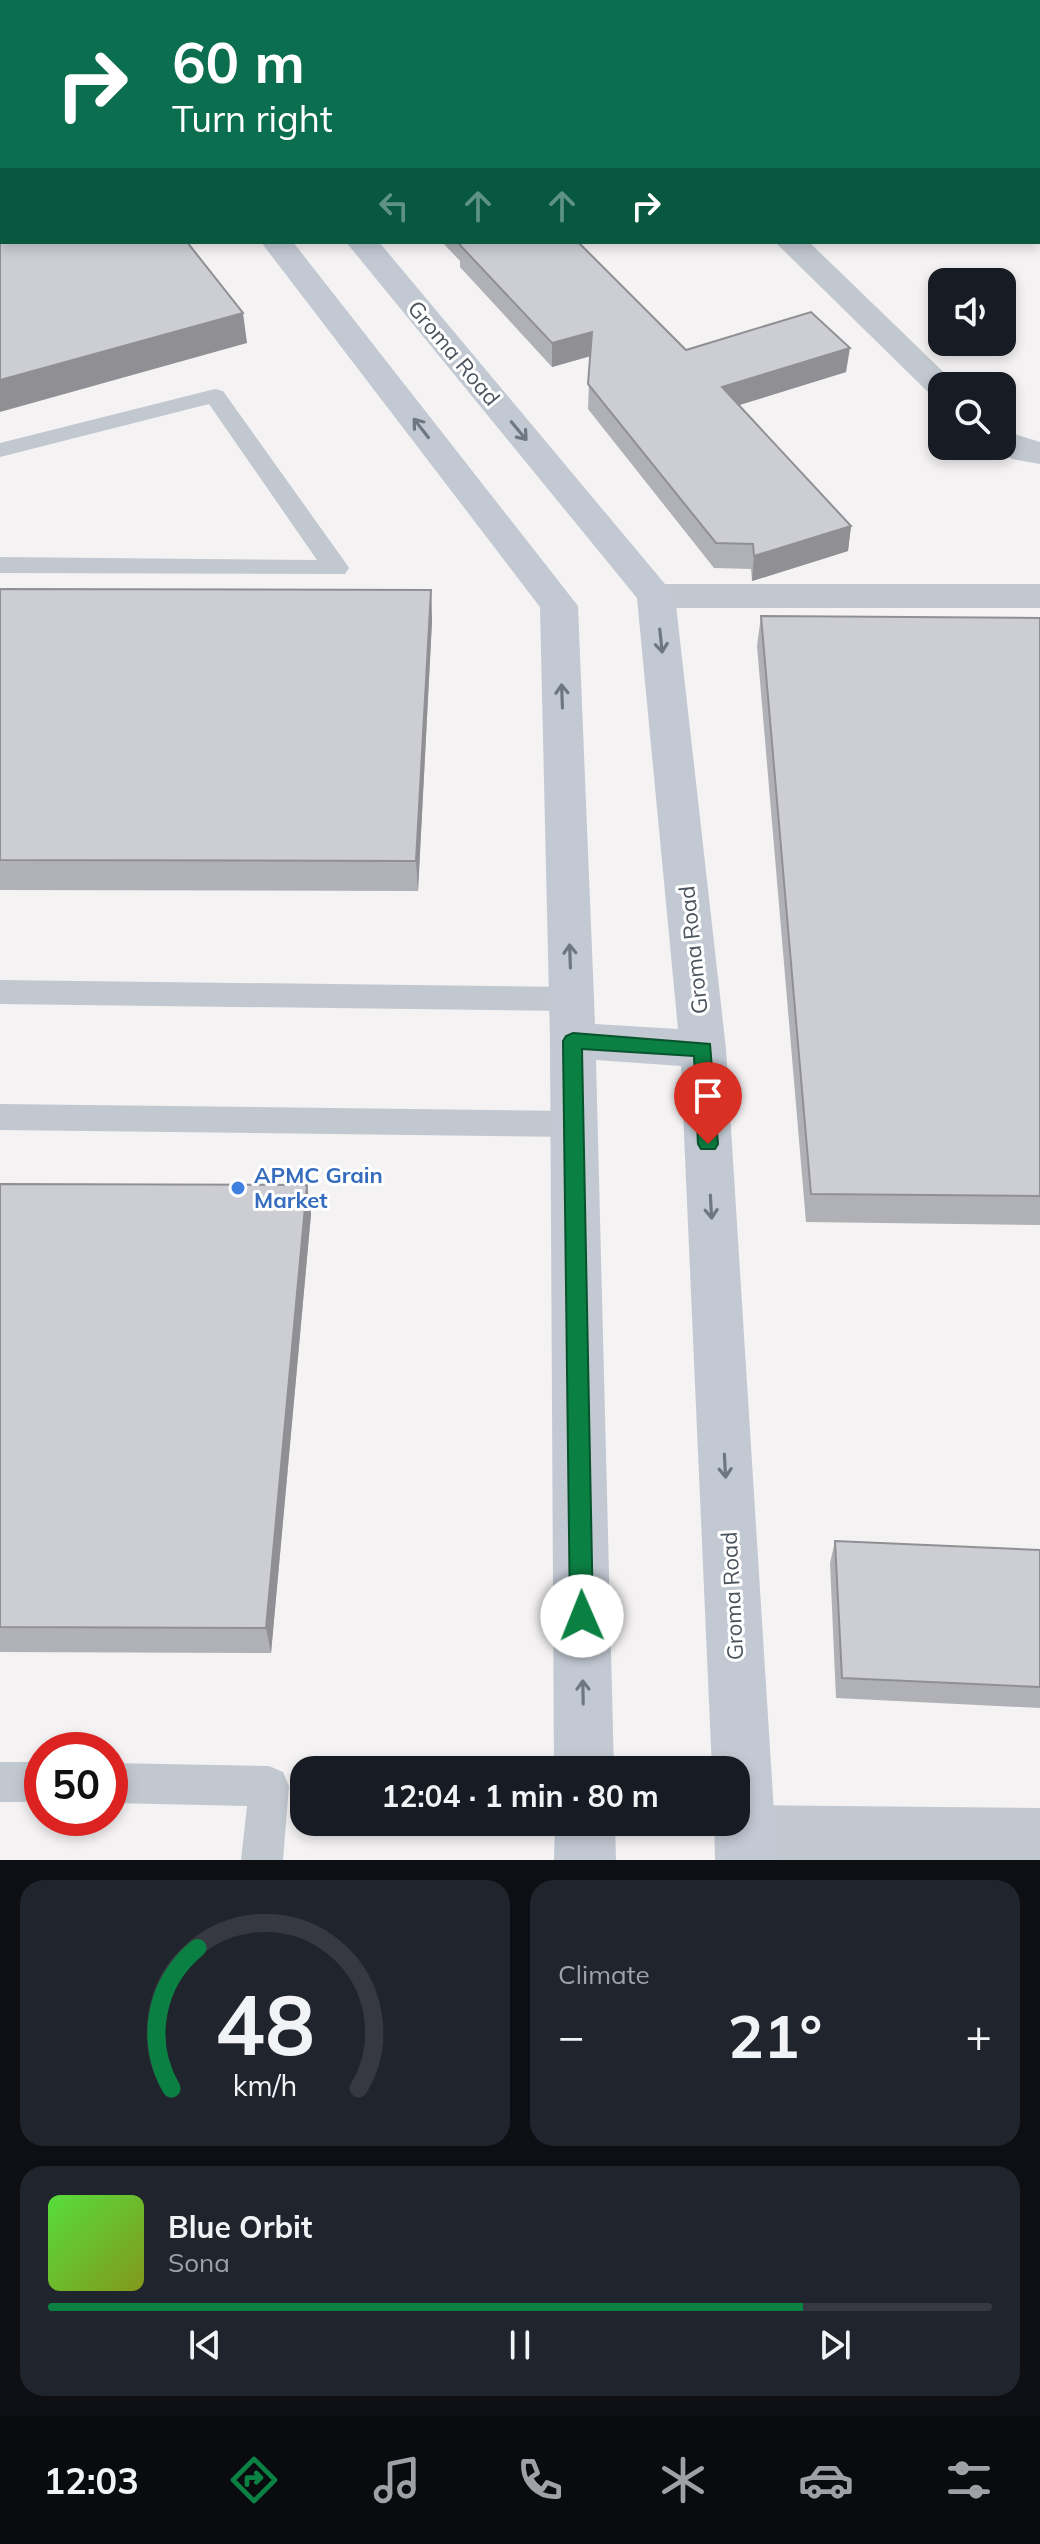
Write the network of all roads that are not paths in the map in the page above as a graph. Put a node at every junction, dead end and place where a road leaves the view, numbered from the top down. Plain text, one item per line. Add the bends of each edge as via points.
1 (279, 244) edge
2 (364, 244) edge
3 (793, 244) edge
4 (928, 374) edge
5 (1016, 448) edge
6 (0, 450) edge
7 (1040, 453) edge
8 (0, 565) edge
9 (656, 596) junction
10 (1040, 596) edge
11 (0, 992) edge
12 (572, 1020) junction
13 (703, 1049) junction
14 (0, 1117) edge
15 (574, 1124) junction
16 (584, 1756) edge
17 (0, 1782) edge
18 (24, 1782) edge
19 (128, 1783) edge
20 (585, 1836) edge
21 (1040, 1838) edge
22 (746, 1848) edge
23 (262, 1860) edge
24 (585, 1860) edge

12 -> 1 main road via 559,606
2 -> 9 main road, Groma Road
3 - 4 street
5 - 7 street
6 - 8 lane via 215,396 336,568
9 - 10 street
9 -> 13 main road, Groma Road
11 - 12 lane
12 - 13 main road
12 - 15 main road
13 -> 22 main road, Groma Road
14 - 15 lane
16 -> 15 main road
17 - 18 lane
19 - 23 lane via 269,1786
20 - 24 main road
21 - 22 street

